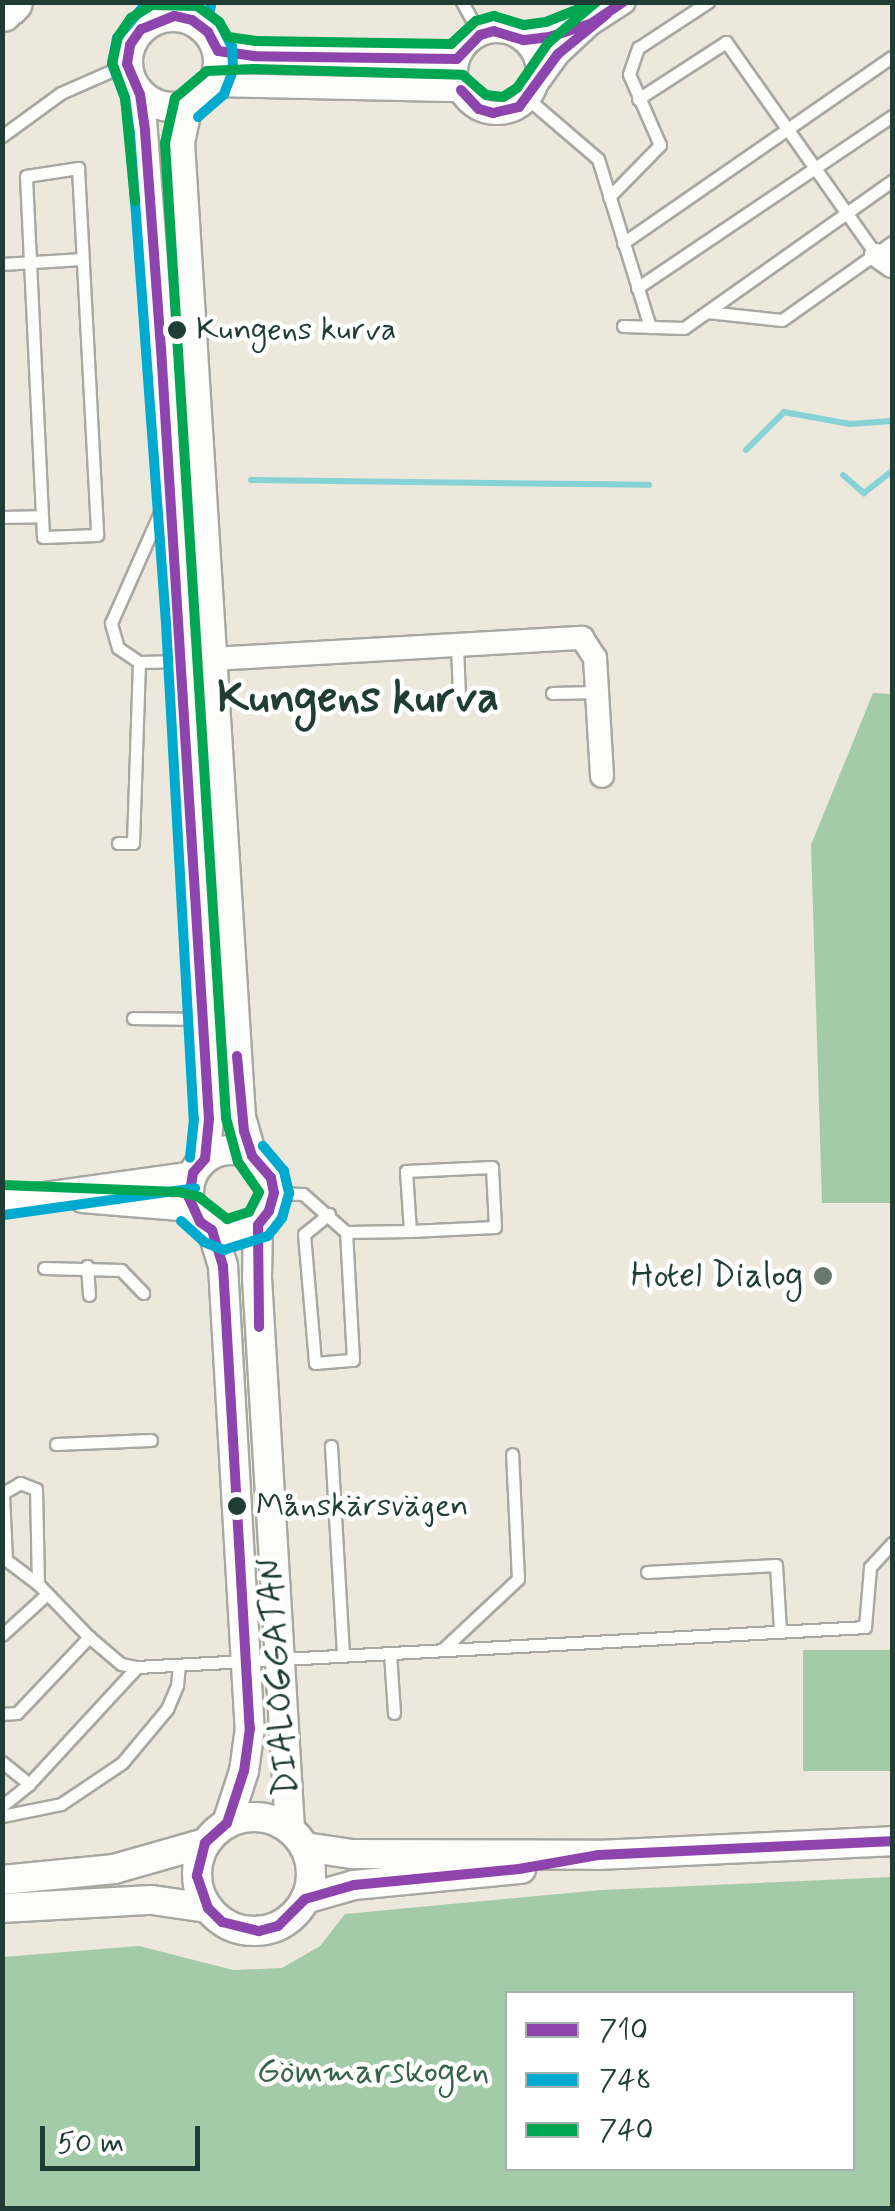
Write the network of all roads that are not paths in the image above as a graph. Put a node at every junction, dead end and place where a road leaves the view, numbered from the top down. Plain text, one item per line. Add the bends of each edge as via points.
1 (11, 2) edge
2 (462, 2) edge
3 (624, 2) edge
4 (708, 2) edge
5 (2, 10) edge
6 (160, 11) edge
7 (194, 11) edge
8 (590, 24) junction
9 (480, 35) junction
10 (523, 40) junction
11 (218, 51) junction
12 (892, 58) edge
13 (457, 60) junction
14 (127, 64) junction
15 (212, 85) junction
16 (460, 90) junction
17 (532, 91) junction
18 (140, 94) junction
19 (638, 100) junction
20 (188, 106) junction
21 (892, 116) edge
22 (788, 130) junction
23 (2, 136) edge
24 (815, 168) junction
25 (892, 181) edge
26 (610, 197) junction
27 (846, 213) junction
28 (623, 243) junction
29 (887, 254) edge
30 (82, 260) junction
31 (30, 262) junction
32 (2, 264) edge
33 (637, 288) junction
34 (708, 312) junction
35 (624, 326) dead end
36 (650, 327) junction
37 (171, 488) junction
38 (41, 516) junction
39 (2, 517) edge
40 (458, 645) junction
41 (213, 659) junction
42 (182, 661) junction
43 (139, 662) junction
44 (597, 692) junction
45 (552, 693) dead end
46 (460, 698) dead end
47 (602, 776) dead end
48 (118, 843) dead end
49 (132, 1018) dead end
50 (202, 1019) junction
51 (252, 1156) junction
52 (199, 1166) junction
53 (274, 1193) junction
54 (33, 1198) junction
55 (2, 1200) edge
56 (329, 1214) junction
57 (202, 1220) junction
58 (258, 1225) junction
59 (410, 1231) junction
60 (346, 1232) junction
61 (87, 1266) junction
62 (44, 1268) dead end
63 (143, 1293) dead end
64 (89, 1295) dead end
65 (151, 1440) dead end
66 (56, 1444) dead end
67 (331, 1446) dead end
68 (512, 1454) dead end
69 (892, 1543) edge
70 (647, 1572) dead end
71 (42, 1589) junction
72 (780, 1631) junction
73 (2, 1636) edge
74 (89, 1636) junction
75 (442, 1650) junction
76 (390, 1652) junction
77 (343, 1655) junction
78 (277, 1658) junction
79 (246, 1660) junction
80 (179, 1665) junction
81 (138, 1668) junction
82 (394, 1713) dead end
83 (2, 1714) edge
84 (2, 1762) edge
85 (29, 1784) junction
86 (2, 1806) edge
87 (2, 1816) edge
88 (227, 1823) junction
89 (297, 1838) junction
90 (892, 1841) edge
91 (206, 1843) junction
92 (598, 1855) junction
93 (2, 1880) edge
94 (306, 1900) junction
95 (2, 1908) edge
96 (208, 1908) junction

1 - 5 highway
2 - 9 lane
3 - 8 street
4 - 19 lane via 638,48 629,74
6 - 7 street
6 - 14 street via 130,45
7 - 11 street
8 - 10 street
8 - 17 street
9 - 10 street via 494,31
9 - 13 street
10 - 17 street via 534,54
11 - 13 street
11 - 15 street
12 - 22 lane
13 - 16 street
14 - 18 street
14 - 23 lane via 61,93
15 - 16 street
15 - 20 street
16 - 17 street via 479,109 493,112 519,107
17 - 26 lane via 598,159
18 - 20 street via 154,104
18 - 37 street
19 - 22 lane via 726,42
19 - 26 lane via 660,144
20 - 41 street via 180,142
21 - 24 lane
22 - 24 lane
22 - 28 lane
24 - 27 lane
24 - 33 lane
25 - 27 lane
26 - 28 lane
27 - 29 lane
27 - 34 lane
28 - 33 lane
29 - 34 lane via 782,320
30 - 31 lane
30 - 31 lane via 78,168 26,176
30 - 38 lane via 97,535 43,536
31 - 32 lane
31 - 38 lane
33 - 36 lane
34 - 36 lane via 684,328
35 - 36 lane
37 - 42 street
37 - 43 lane via 111,624 118,648
38 - 39 lane
40 - 41 street
40 - 44 street via 582,638 595,658
40 - 46 lane
41 - 42 street
41 - 51 street via 241,1117
42 - 43 lane
42 - 50 street
43 - 48 lane via 133,843
44 - 45 lane
44 - 47 street
49 - 50 lane
50 - 52 street via 209,1119
51 - 52 street via 223,1150
51 - 53 street via 264,1165
52 - 54 street
52 - 57 street via 189,1185
53 - 56 lane via 303,1194
53 - 58 street
54 - 55 street
54 - 57 street
56 - 60 lane
56 - 60 lane via 304,1234 315,1363 353,1360
57 - 58 street via 228,1235
57 - 79 street, DIALOGGATAN via 223,1266
58 - 78 street, DIALOGGATAN
59 - 59 lane via 495,1227 492,1167 406,1171
59 - 60 lane
61 - 62 lane
61 - 63 lane via 121,1270
61 - 64 lane
65 - 66 lane
67 - 77 lane
68 - 75 lane via 518,1580
69 - 72 lane via 870,1567 865,1626
70 - 72 lane via 776,1565
71 - 71 lane via 6,1560 4,1493 20,1483 36,1489
71 - 73 lane
71 - 74 lane
72 - 75 lane
74 - 81 lane via 121,1664
74 - 83 lane via 16,1713
75 - 76 lane
76 - 77 lane
76 - 82 lane
77 - 78 lane
78 - 79 lane
78 - 89 street, DIALOGGATAN
79 - 80 lane
79 - 88 street, DIALOGGATAN via 248,1749
80 - 81 lane
80 - 87 lane via 167,1708 122,1763 62,1804
81 - 85 lane
84 - 85 lane
85 - 86 lane
88 - 89 street via 259,1816
88 - 91 street
89 - 92 street via 352,1854
89 - 94 street via 311,1882
90 - 92 street
91 - 93 street via 114,1869
91 - 96 street via 197,1876
92 - 94 street via 354,1885
94 - 96 street via 278,1926 259,1931 222,1922
95 - 96 street via 152,1900

